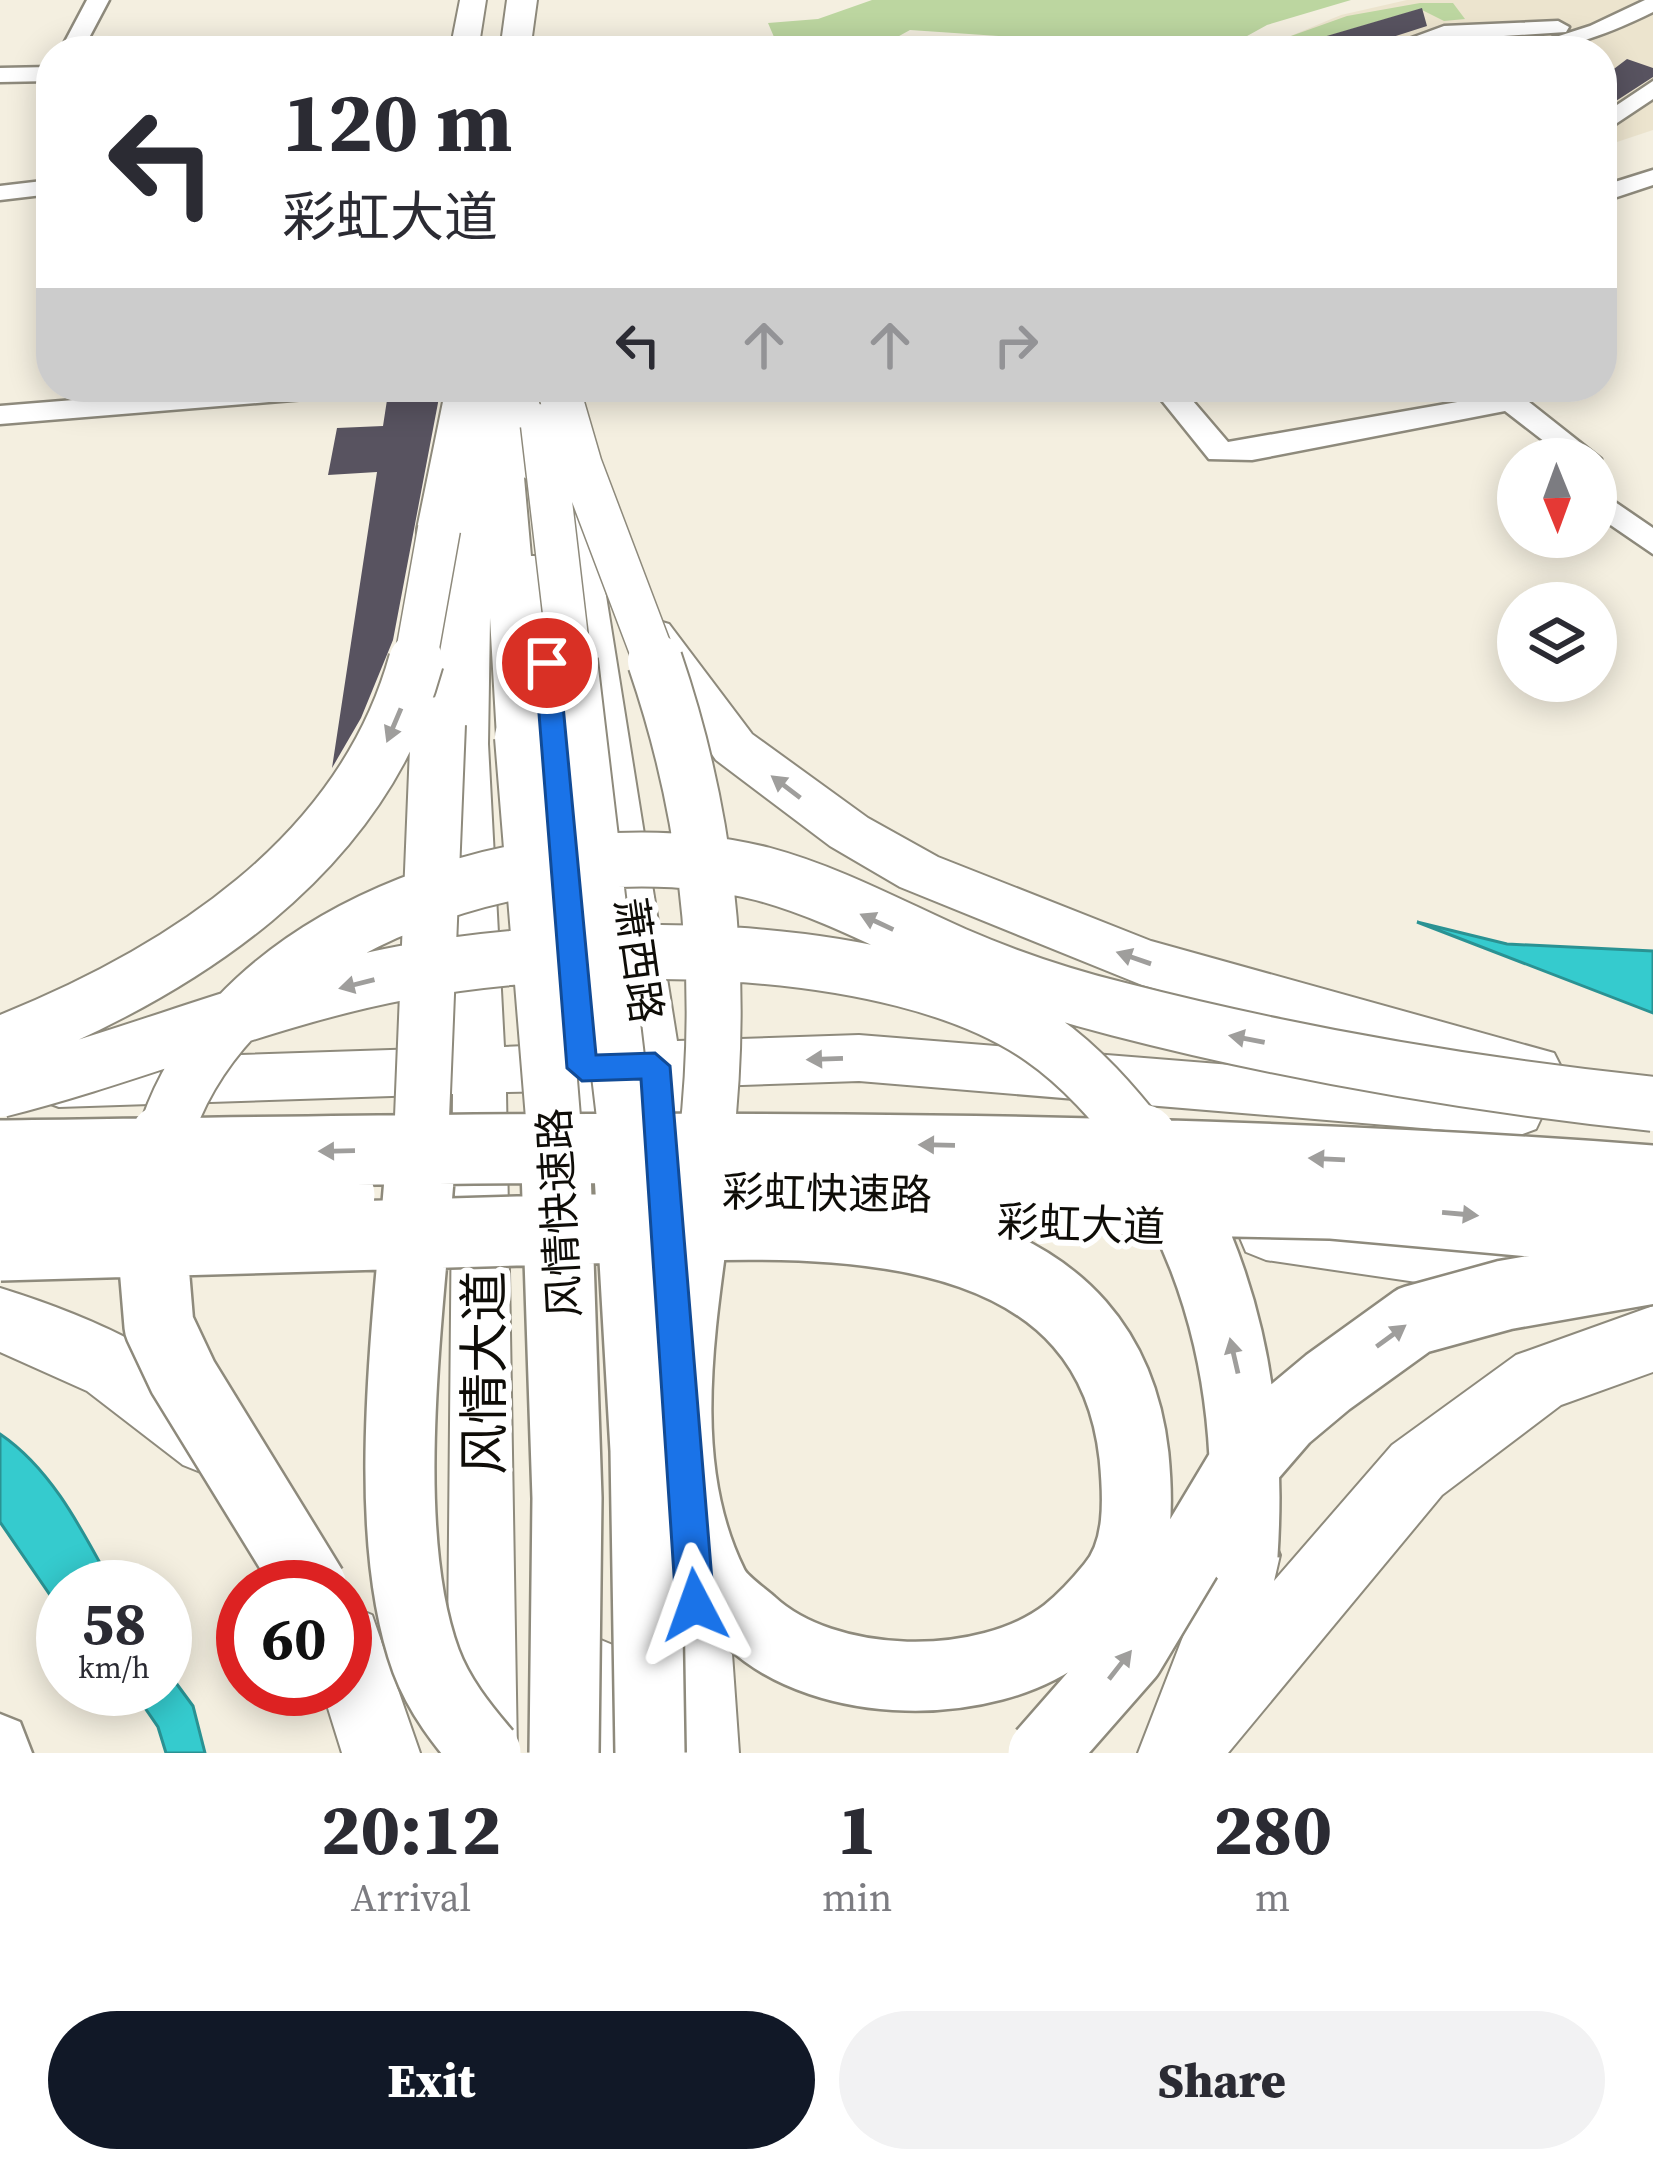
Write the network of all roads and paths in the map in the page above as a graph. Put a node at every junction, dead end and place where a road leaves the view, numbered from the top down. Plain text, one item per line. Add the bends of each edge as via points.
1 (98, 0) edge
2 (473, 0) edge
3 (488, 0) edge
4 (521, 0) edge
5 (1653, 4) edge
6 (1574, 27) dead end
7 (1444, 33) junction
8 (79, 36) edge
9 (467, 36) edge
10 (484, 36) edge
11 (514, 36) edge
12 (1434, 36) edge
13 (1450, 36) edge
14 (1579, 36) edge
15 (36, 74) edge
16 (0, 75) edge
17 (1653, 88) edge
18 (1617, 115) edge
19 (1653, 161) edge
20 (1617, 173) edge
21 (1653, 177) edge
22 (36, 189) edge
23 (1617, 189) edge
24 (0, 193) edge
25 (36, 398) edge
26 (0, 401) edge
27 (165, 402) edge
28 (464, 402) edge
29 (470, 402) edge
30 (497, 402) edge
31 (534, 402) edge
32 (540, 402) edge
33 (559, 402) edge
34 (1178, 402) edge
35 (1480, 402) edge
36 (1497, 402) edge
37 (1499, 402) edge
38 (0, 416) edge
39 (1527, 438) edge
40 (1554, 438) edge
41 (1617, 482) edge
42 (1653, 510) edge
43 (1617, 516) edge
44 (440, 530) junction
45 (1653, 544) edge
46 (611, 624) junction
47 (554, 745) junction
48 (0, 1044) edge
49 (655, 1066) junction
50 (582, 1068) junction
51 (478, 1073) junction
52 (0, 1088) edge
53 (1653, 1100) edge
54 (1653, 1127) edge
55 (0, 1155) edge
56 (1653, 1180) edge
57 (0, 1199) edge
58 (591, 1214) junction
59 (484, 1215) junction
60 (670, 1215) junction
61 (0, 1226) edge
62 (1653, 1233) edge
63 (0, 1246) edge
64 (1653, 1269) edge
65 (1653, 1289) edge
66 (0, 1321) edge
67 (1653, 1339) edge
68 (243, 1470) junction
69 (297, 1560) edge
70 (695, 1605) junction
71 (369, 1716) edge
72 (0, 1742) edge
73 (603, 1748) edge
74 (4, 1753) edge
75 (381, 1753) edge
76 (484, 1753) edge
77 (704, 1753) edge
78 (1043, 1753) edge
79 (1173, 1753) edge

1 - 8 street
2 - 9 main road
3 - 10 highway
4 - 11 highway
5 - 14 street
6 - 7 street
7 - 12 street
7 - 13 street
15 - 16 street
17 - 18 street
19 - 20 street
21 - 23 street
22 - 24 street
25 - 26 street
27 - 38 street
28 - 44 highway
29 - 51 main road, 风情大道, bridge via 466,744
30 - 73 highway, 风情快速路, bridge via 558,1177 568,1490
31 - 47 main road via 529,425
32 - 73 highway, 风情快速路, bridge via 631,1173 645,1450
33 - 46 highway, bridge
34 - 35 street via 1220,452
36 - 39 street
37 - 40 street
41 - 42 street
43 - 45 street
44 -> 48 highway, bridge via 407,693 369,776 308,852 162,969 71,1019
44 - 76 highway, bridge via 436,900 408,1380 407,1550 421,1644 449,1711
46 - 47 main road
46 - 49 main road, 萧西路
53 -> 46 highway, bridge via 1142,962 919,872 849,832 734,747
46 - 63 highway, bridge via 683,749 709,888 709,1107 695,1224 693,1248 682,1338 678,1394 685,1499 719,1597 752,1641 788,1670 832,1690 944,1702 1000,1690 1052,1663 1084,1633 1131,1554 1140,1506 1134,1435 1091,1335 1057,1299 974,1252 844,1230 710,1228 689,1227
47 - 50 main road, bridge
49 - 50 main road
54 -> 49 main road via 860,1058
49 - 60 main road, 萧西路
50 - 51 main road
50 - 58 main road
51 - 52 main road
51 - 59 main road, 风情大道
79 -> 52 highway, bridge via 1209,1671 1243,1555 1244,1401 1204,1252 1166,1177 1120,1108 1039,1036 950,995 857,970 766,957 555,955 364,982
53 -> 68 highway, bridge via 1576,1097 1112,1009 975,965 820,894 744,870 597,862 477,879 356,922 256,992 208,1045 161,1136 145,1208 154,1313 166,1348
56 -> 55 highway, 彩虹快速路, bridge via 1226,1153 916,1144
57 -> 62 highway, 彩虹快速路, bridge via 1031,1195 1402,1209
58 - 59 main road, 彩虹大道
58 - 60 main road, 彩虹大道
58 - 73 main road
59 - 61 main road, 彩虹大道
59 - 76 main road, 风情大道
60 - 65 main road, 彩虹大道 via 1305,1235
60 - 70 main road, 萧西路
78 -> 64 highway, bridge via 1129,1655 1240,1470 1328,1382 1414,1320
66 - 68 highway, bridge via 116,1365
67 - 79 highway via 1540,1379 1417,1470
68 - 69 highway, bridge
70 - 73 main road
70 - 77 main road, 萧西路
71 - 75 highway
72 - 74 street

